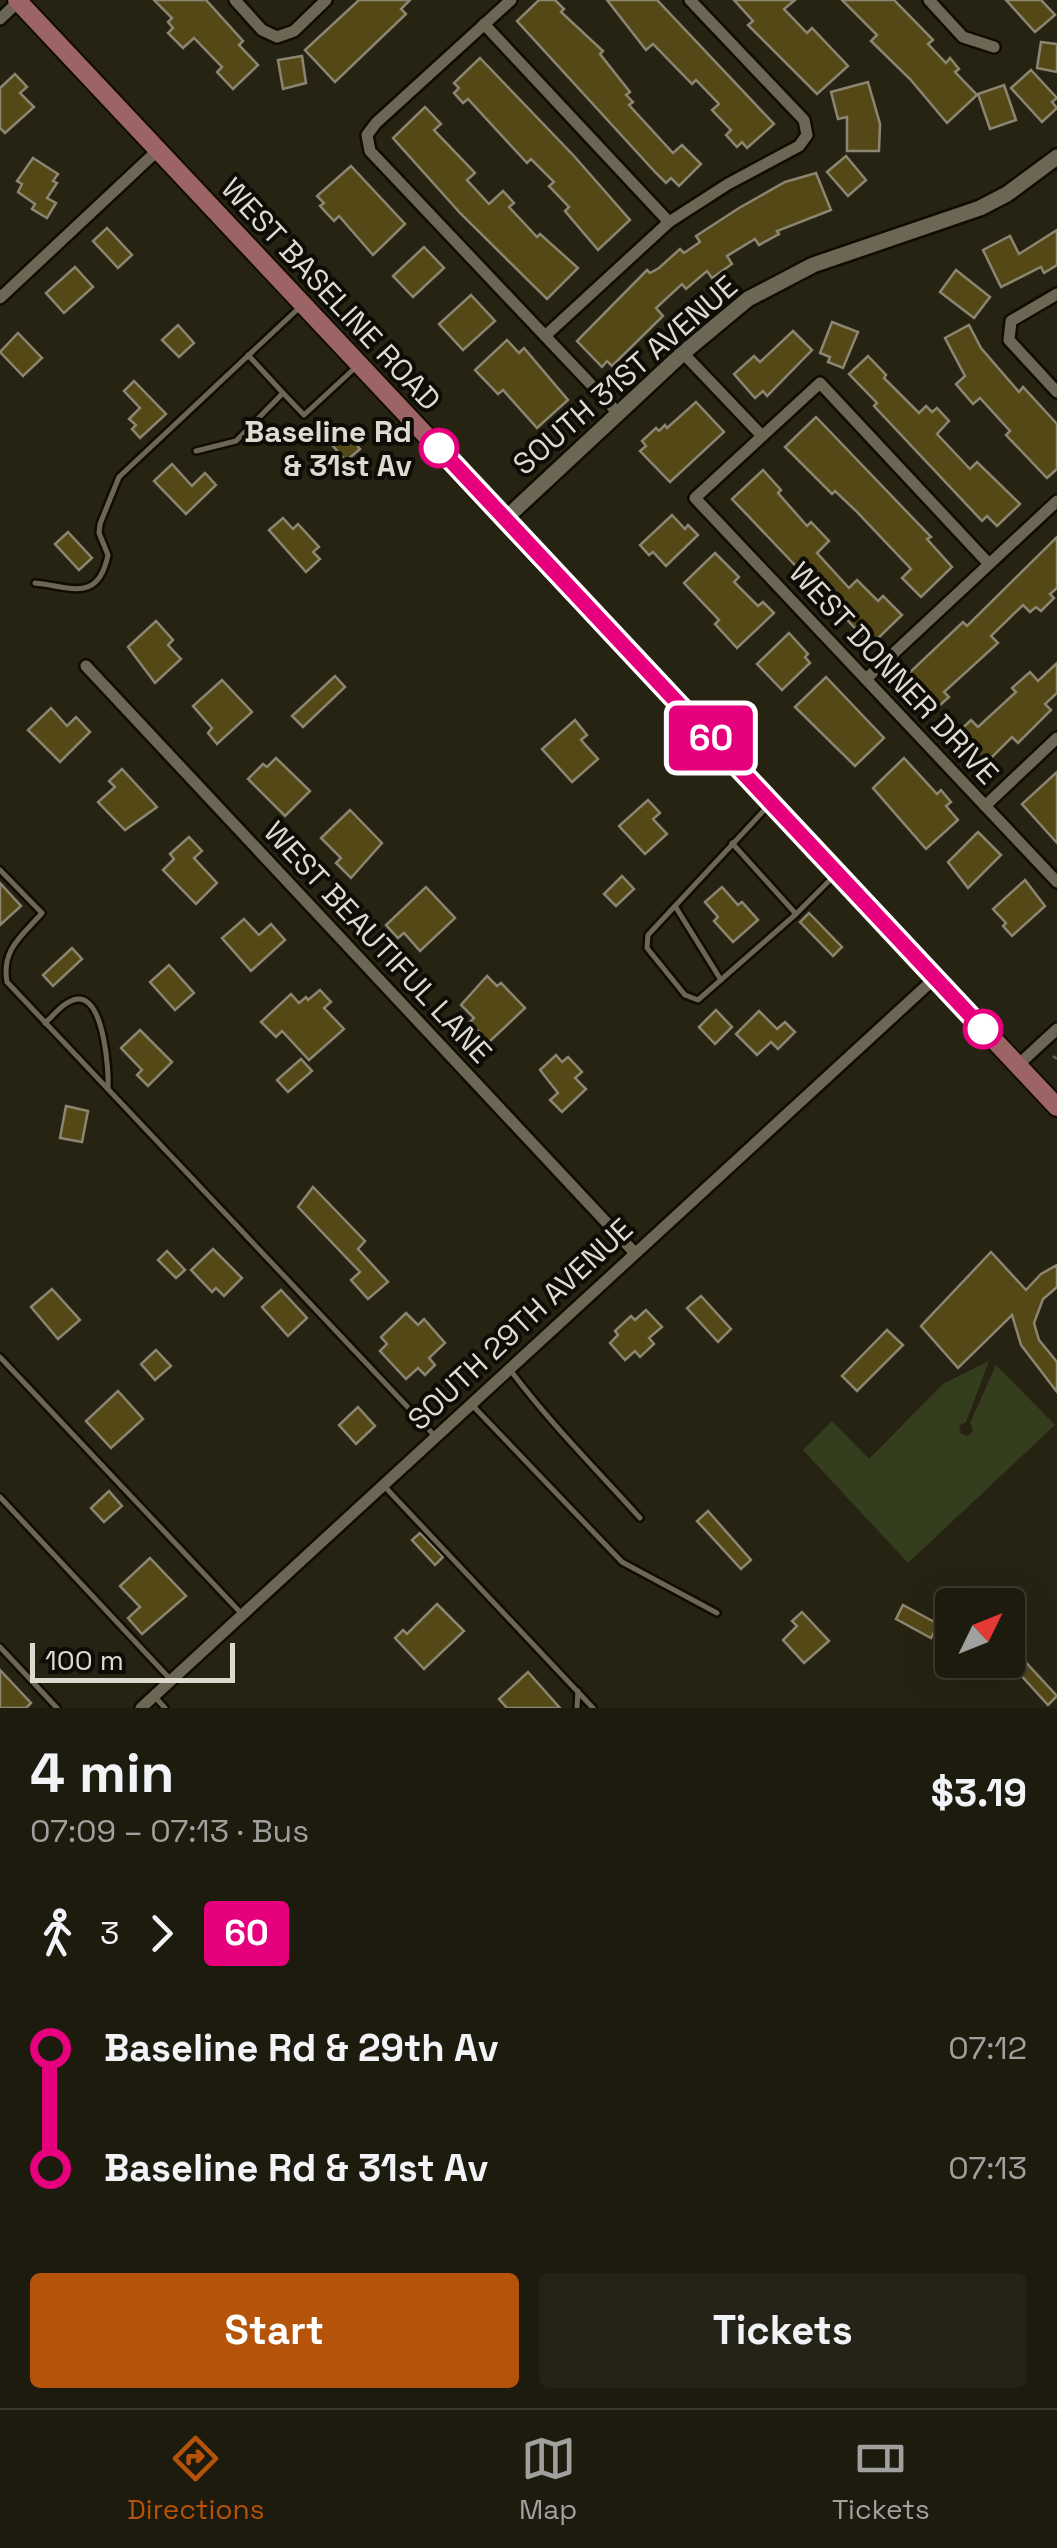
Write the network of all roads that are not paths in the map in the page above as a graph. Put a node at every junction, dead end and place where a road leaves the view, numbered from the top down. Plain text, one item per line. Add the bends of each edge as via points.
1 (20, 0) edge
2 (235, 0) edge
3 (326, 0) edge
4 (510, 0) edge
5 (690, 0) edge
6 (928, 0) edge
7 (0, 20) edge
8 (484, 24) junction
9 (994, 47) dead end
10 (158, 150) junction
11 (1057, 157) edge
12 (668, 222) junction
13 (1057, 294) edge
14 (0, 298) edge
15 (303, 304) junction
16 (545, 336) junction
17 (683, 353) junction
18 (248, 355) junction
19 (360, 364) junction
20 (1057, 392) edge
21 (283, 394) junction
22 (618, 414) junction
23 (762, 436) junction
24 (196, 451) dead end
25 (1057, 501) edge
26 (506, 518) junction
27 (989, 564) junction
28 (35, 583) dead end
29 (86, 666) dead end
30 (866, 679) junction
31 (1057, 738) edge
32 (771, 803) junction
33 (985, 806) junction
34 (732, 843) junction
35 (0, 870) edge
36 (837, 873) junction
37 (1057, 882) edge
38 (675, 906) junction
39 (796, 914) junction
40 (935, 978) junction
41 (721, 980) junction
42 (46, 1023) junction
43 (1057, 1028) edge
44 (1017, 1066) junction
45 (108, 1090) junction
46 (1057, 1106) edge
47 (634, 1252) junction
48 (0, 1357) edge
49 (509, 1368) junction
50 (471, 1404) junction
51 (436, 1437) junction
52 (383, 1485) junction
53 (0, 1497) edge
54 (640, 1518) dead end
55 (717, 1613) dead end
56 (242, 1615) junction
57 (0, 1647) edge
58 (171, 1680) junction
59 (578, 1691) junction
60 (154, 1696) junction
61 (57, 1708) edge
62 (141, 1708) edge
63 (165, 1708) edge
64 (576, 1708) edge
65 (593, 1708) edge

1 - 7 street
1 - 10 main road, WEST BASELINE ROAD
2 - 3 street via 276,37 294,31
4 - 8 street
5 - 12 street via 804,120 807,135 799,146
6 - 9 street via 964,37
8 - 12 street
8 - 16 street via 367,136 370,151
10 - 14 street
10 - 15 main road, WEST BASELINE ROAD
11 - 17 street, SOUTH 31ST AVENUE via 980,208 782,280
12 - 16 street
13 - 20 street via 1011,321 1009,340
15 - 18 lane
15 - 19 main road, WEST BASELINE ROAD
16 - 22 street
17 - 22 street, SOUTH 31ST AVENUE
17 - 23 street
18 - 21 lane
18 - 28 lane via 120,478 100,524 108,555 99,578 84,590
19 - 21 lane via 304,415
19 - 26 main road, WEST BASELINE ROAD
21 - 24 lane via 236,442
22 - 26 street, SOUTH 31ST AVENUE
23 - 27 street via 820,382
23 - 30 street, WEST DONNER DRIVE via 695,498
25 - 27 street
26 - 32 main road, WEST BASELINE ROAD
27 - 30 street
29 - 47 street, WEST BEAUTIFUL LANE
30 - 33 street, WEST DONNER DRIVE
31 - 33 street
32 - 34 lane
32 - 36 main road, WEST BASELINE ROAD
33 - 37 street, WEST DONNER DRIVE
34 - 38 lane
34 - 39 lane
35 - 42 lane via 42,913 10,946 4,968 7,982
36 - 39 lane
36 - 40 main road, WEST BASELINE ROAD
38 - 41 lane
38 - 41 lane via 648,935 647,948 684,996 698,1000
39 - 41 lane
40 - 44 main road, WEST BASELINE ROAD
40 - 47 street, SOUTH 29TH AVENUE
42 - 45 lane
42 - 45 lane via 66,1004 88,1002 108,1056
43 - 44 street
44 - 46 main road, WEST BASELINE ROAD
45 - 51 lane
47 - 49 street, SOUTH 29TH AVENUE
48 - 56 lane
49 - 50 street, SOUTH 29TH AVENUE
49 - 54 lane via 549,1422
50 - 51 street, SOUTH 29TH AVENUE
50 - 55 lane via 622,1562
51 - 52 street, SOUTH 29TH AVENUE
52 - 56 street, SOUTH 29TH AVENUE
52 - 59 lane
53 - 58 lane
56 - 58 street, SOUTH 29TH AVENUE
57 - 61 lane
58 - 60 street, SOUTH 29TH AVENUE
59 - 64 lane
59 - 65 lane
60 - 62 street, SOUTH 29TH AVENUE
60 - 63 lane

